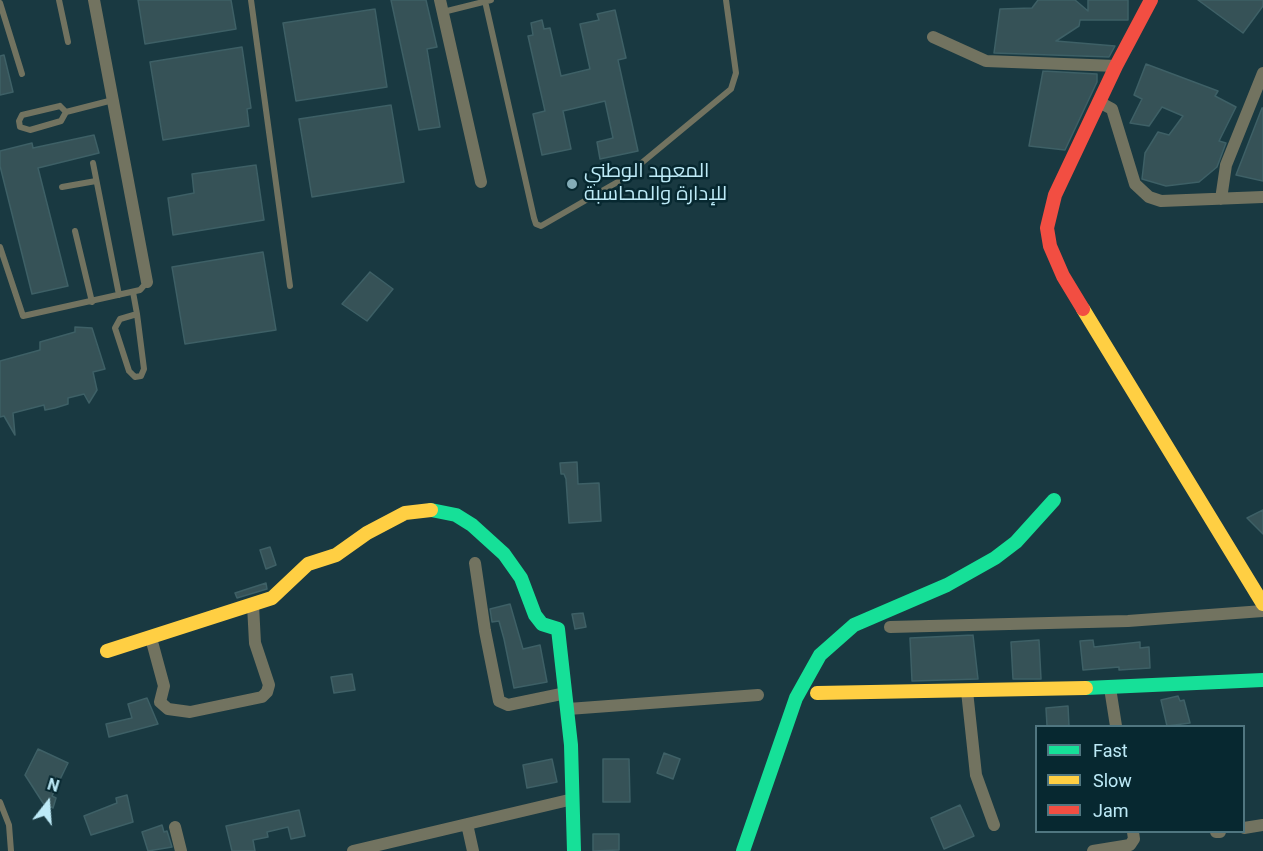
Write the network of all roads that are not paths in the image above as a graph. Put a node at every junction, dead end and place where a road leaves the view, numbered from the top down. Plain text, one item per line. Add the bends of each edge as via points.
1 (59, 0) edge
2 (94, 0) edge
3 (251, 0) edge
4 (726, 0) edge
5 (1151, 0) edge
6 (488, 1) edge
7 (0, 3) edge
8 (442, 6) edge
9 (933, 37) dead end
10 (68, 42) dead end
11 (1116, 66) junction
12 (1263, 73) edge
13 (22, 74) dead end
14 (113, 100) junction
15 (1099, 102) junction
16 (66, 112) junction
17 (93, 164) dead end
18 (96, 181) junction
19 (482, 182) dead end
20 (62, 187) dead end
21 (1263, 197) edge
22 (1221, 199) junction
23 (75, 231) dead end
24 (0, 247) edge
25 (147, 282) joint
26 (290, 286) dead end
27 (133, 292) junction
28 (119, 295) junction
29 (92, 302) junction
30 (137, 314) junction
31 (1054, 500) dead end
32 (476, 563) dead end
33 (1258, 584) edge
34 (1263, 604) edge
35 (253, 606) junction
36 (1263, 611) edge
37 (890, 627) dead end
38 (151, 638) junction
39 (107, 651) dead end
40 (1263, 680) edge
41 (1110, 688) junction
42 (967, 691) junction
43 (566, 693) junction
44 (817, 693) dead end
45 (758, 694) dead end
46 (568, 709) junction
47 (1116, 725) edge
48 (573, 799) junction
49 (0, 802) edge
50 (467, 824) junction
51 (994, 825) dead end
52 (1263, 825) edge
53 (175, 827) dead end
54 (1245, 828) edge
55 (1133, 833) edge
56 (377, 848) edge
57 (11, 851) edge
58 (181, 851) edge
59 (353, 851) edge
60 (473, 851) edge
61 (574, 851) edge
62 (743, 851) edge
63 (1093, 851) edge

1 - 10 lane
2 - 14 street
3 - 26 lane
4 - 6 lane via 736,74 731,89 621,180 541,226 534,218
5 - 11 street
6 - 8 lane
7 - 13 lane
8 - 19 street
9 - 11 street via 986,61
11 - 15 street
12 - 22 street via 1226,165
14 - 16 lane
14 - 25 street
15 - 22 street via 1112,109 1135,184 1143,194 1161,201
15 - 33 street via 1052,203 1047,228 1050,246 1069,286
16 - 16 lane via 60,106 25,114 19,124 30,130 61,121
17 - 18 lane
18 - 20 lane
18 - 28 lane
21 - 22 street
23 - 29 lane
24 - 29 lane via 23,316
25 - 27 lane via 143,289
27 - 28 lane
27 - 30 lane
28 - 29 lane
30 - 30 lane via 120,319 115,328 129,371 135,377 141,376 144,369
31 - 62 street via 1016,542 995,558 955,581 854,625 820,655 796,698
32 - 43 street via 484,631 499,701 508,705
33 - 34 street
35 - 38 street
35 - 38 street via 255,643 269,685 262,697 190,712 168,709 160,702 164,681
35 - 43 street via 280,593 308,564 336,555 394,518 416,510 448,512 472,525 504,554 521,578 535,615 542,624 558,629
36 - 37 street via 1128,621
38 - 39 street
40 - 41 street
41 - 42 street
41 - 47 street
42 - 44 street
42 - 51 street via 976,774
43 - 46 street
45 - 46 street
46 - 48 street
48 - 50 street
48 - 61 street
49 - 57 lane via 9,825
50 - 56 street
50 - 60 street
52 - 54 street
53 - 58 street
55 - 63 street via 1130,845
56 - 59 street

